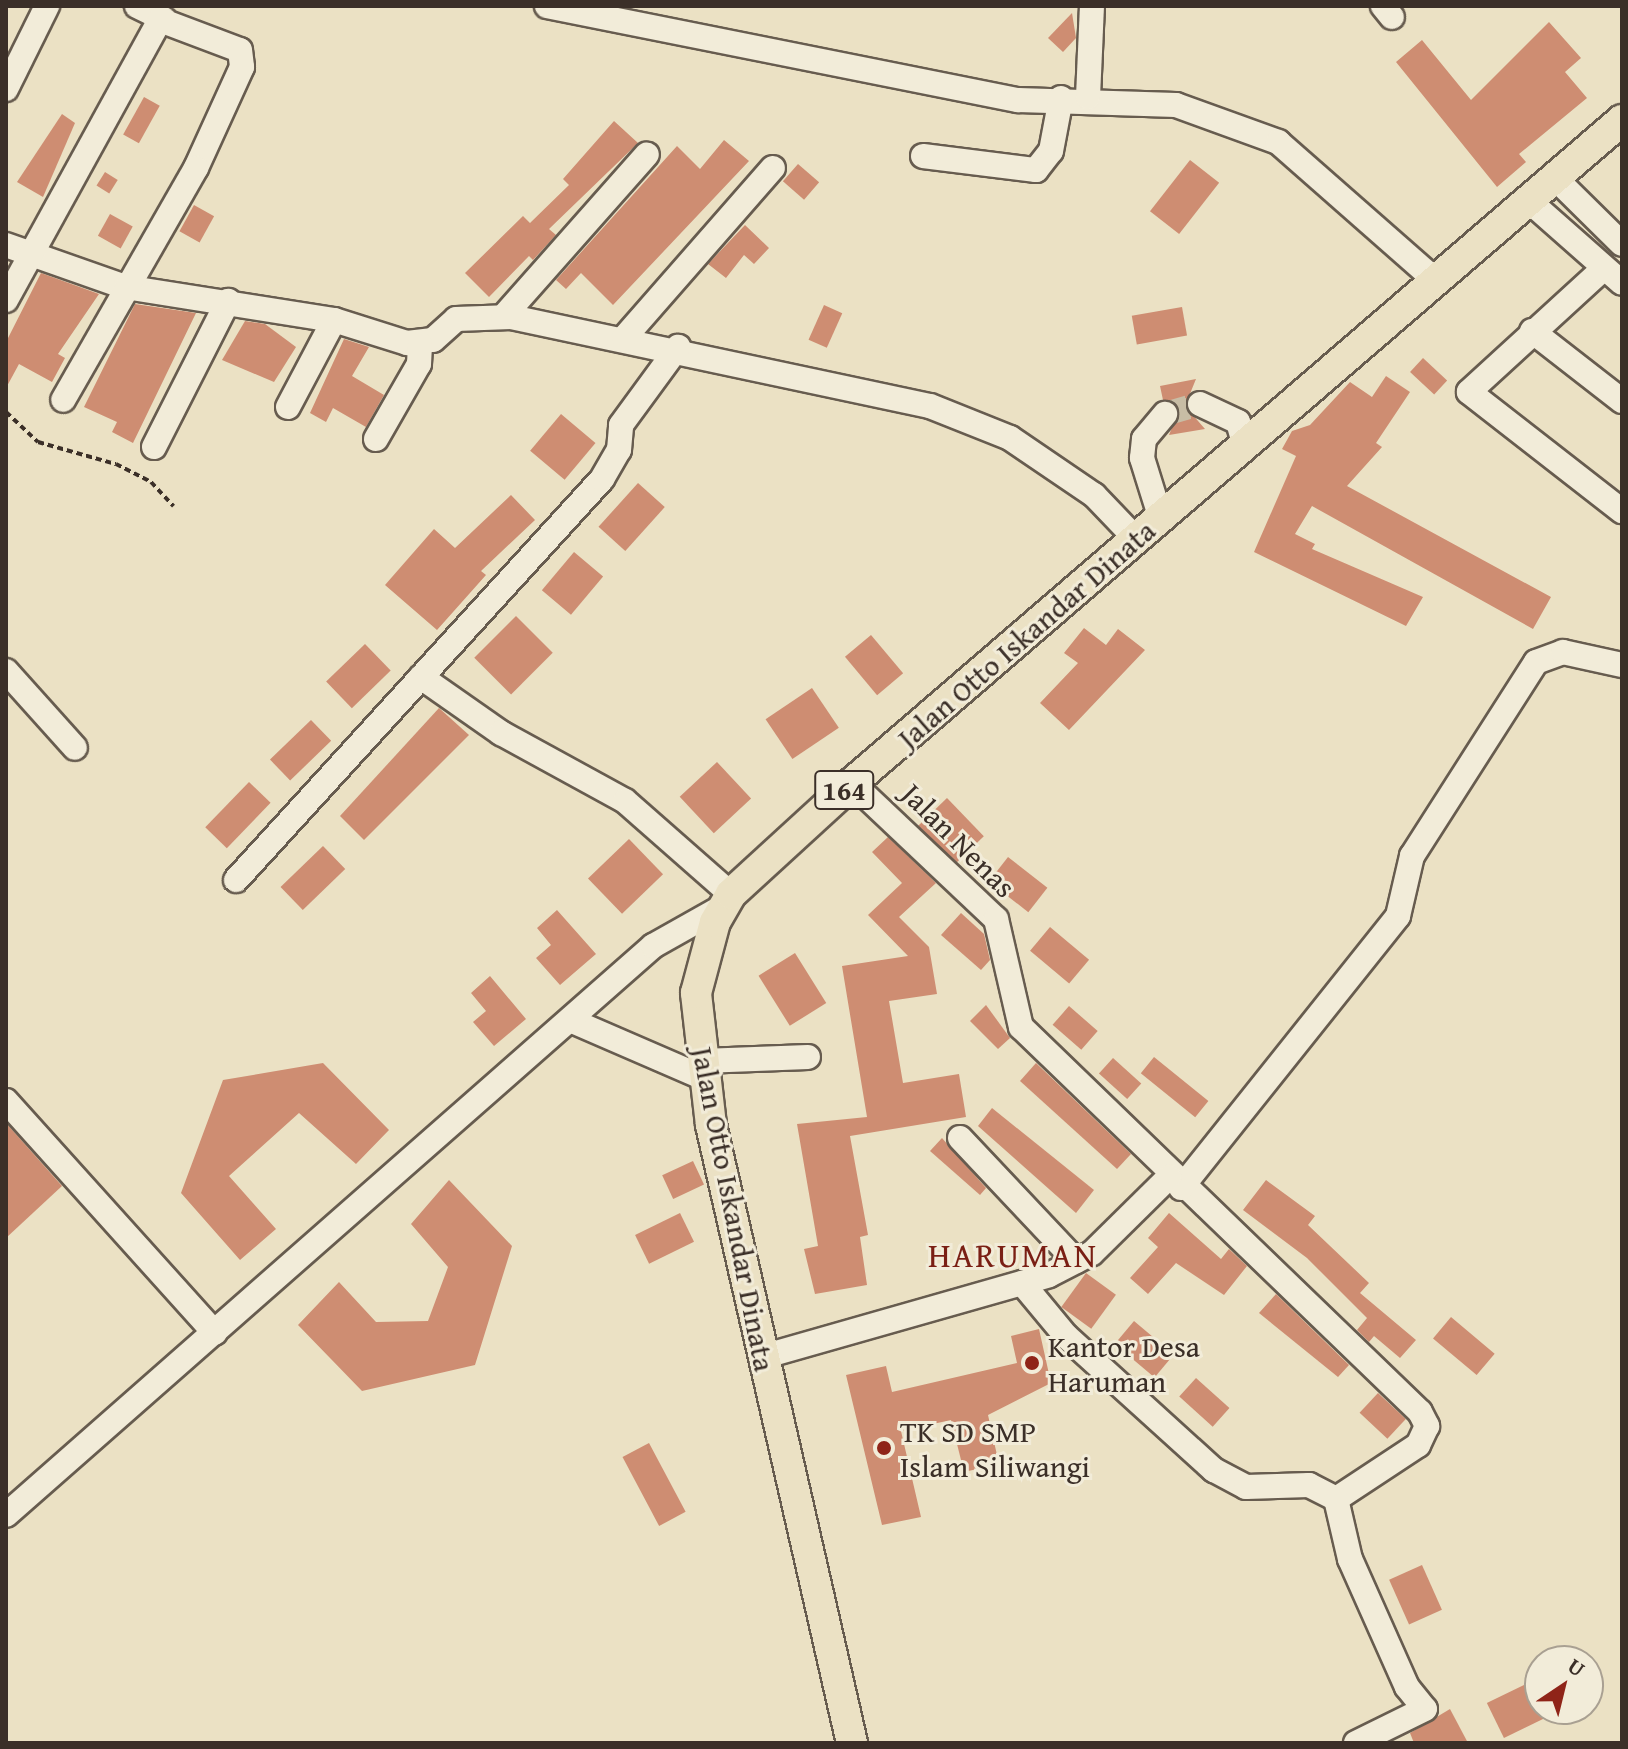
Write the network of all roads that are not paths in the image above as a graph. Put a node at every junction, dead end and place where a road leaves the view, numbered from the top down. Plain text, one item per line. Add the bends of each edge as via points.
1 (47, 6) edge
2 (137, 6) edge
3 (547, 6) edge
4 (1092, 6) edge
5 (164, 19) junction
6 (6, 89) edge
7 (1088, 97) junction
8 (1061, 98) junction
9 (1622, 120) edge
10 (647, 154) dead end
11 (923, 156) dead end
12 (773, 168) dead end
13 (1554, 177) junction
14 (1528, 200) junction
15 (1622, 244) edge
16 (6, 245) edge
17 (32, 255) junction
18 (1613, 276) edge
19 (1435, 280) junction
20 (125, 287) junction
21 (6, 300) edge
22 (228, 301) junction
23 (503, 317) junction
24 (334, 320) junction
25 (1532, 331) junction
26 (624, 338) junction
27 (420, 344) junction
28 (678, 347) junction
29 (63, 400) dead end
30 (1622, 401) edge
31 (1200, 404) tunnel mouth
32 (288, 407) dead end
33 (1165, 414) tunnel mouth
34 (376, 439) dead end
35 (1245, 446) junction
36 (154, 447) dead end
37 (1622, 511) edge
38 (1161, 519) junction
39 (1137, 540) junction
40 (1622, 665) edge
41 (6, 671) edge
42 (421, 677) junction
43 (75, 748) dead end
44 (852, 783) junction
45 (236, 880) dead end
46 (727, 900) junction
47 (570, 1020) junction
48 (808, 1057) dead end
49 (703, 1070) junction
50 (6, 1101) edge
51 (960, 1138) dead end
52 (1175, 1182) junction
53 (1076, 1261) junction
54 (1022, 1283) junction
55 (215, 1333) junction
56 (762, 1357) junction
57 (1336, 1499) junction
58 (6, 1515) edge
59 (852, 1743) edge
60 (1356, 1743) edge

1 - 6 street
2 - 5 street
3 - 8 street via 1018,100
4 - 7 street
5 - 17 street
5 - 20 street via 240,50 242,67 196,168
7 - 8 street
7 - 19 street via 1176,105 1278,142
8 - 11 street via 1051,151 1036,170
9 - 13 main road, Jalan Otto Iskandar Dinata / 164
10 - 23 street
12 - 26 street
13 - 14 main road, Jalan Otto Iskandar Dinata / 164
13 - 15 street
14 - 18 street
14 - 19 main road, Jalan Otto Iskandar Dinata / 164
16 - 17 street
17 - 20 street
17 - 21 street
18 - 25 street
19 - 35 main road, Jalan Otto Iskandar Dinata / 164
20 - 22 street
20 - 29 street
22 - 24 street
22 - 36 street
23 - 26 street
23 - 27 street via 449,321
24 - 27 street
24 - 32 street
25 - 30 street
25 - 37 street via 1474,380 1472,397
26 - 28 street
27 - 34 street via 419,364
28 - 39 street via 930,406 1010,438 1094,495
28 - 42 street via 621,425 614,464
31 - 35 street via 1238,422
33 - 38 street via 1144,439 1142,458
35 - 38 main road, Jalan Otto Iskandar Dinata / 164
38 - 39 main road, Jalan Otto Iskandar Dinata / 164
39 - 44 main road, Jalan Otto Iskandar Dinata / 164
40 - 52 street via 1563,652 1536,662 1412,856 1398,916
41 - 43 street
42 - 45 street
42 - 46 street via 501,733 625,801
44 - 46 main road, Jalan Otto Iskandar Dinata / 164
44 - 52 street, Jalan Nenas via 996,919 1019,1023
46 - 47 street via 653,946
46 - 49 main road, Jalan Otto Iskandar Dinata / 164 via 701,952
47 - 49 street
47 - 55 street
48 - 49 street
49 - 56 main road, Jalan Otto Iskandar Dinata / 164
50 - 55 street
51 - 53 street via 1049,1225
52 - 53 street
52 - 57 street, Jalan Nenas via 1407,1398 1427,1426 1418,1445 1386,1473
53 - 54 street
54 - 56 street
54 - 57 street via 1066,1336 1214,1470 1246,1487 1309,1485
55 - 58 street
56 - 59 main road, Jalan Otto Iskandar Dinata / 164
57 - 60 street via 1350,1559 1407,1687 1425,1709

